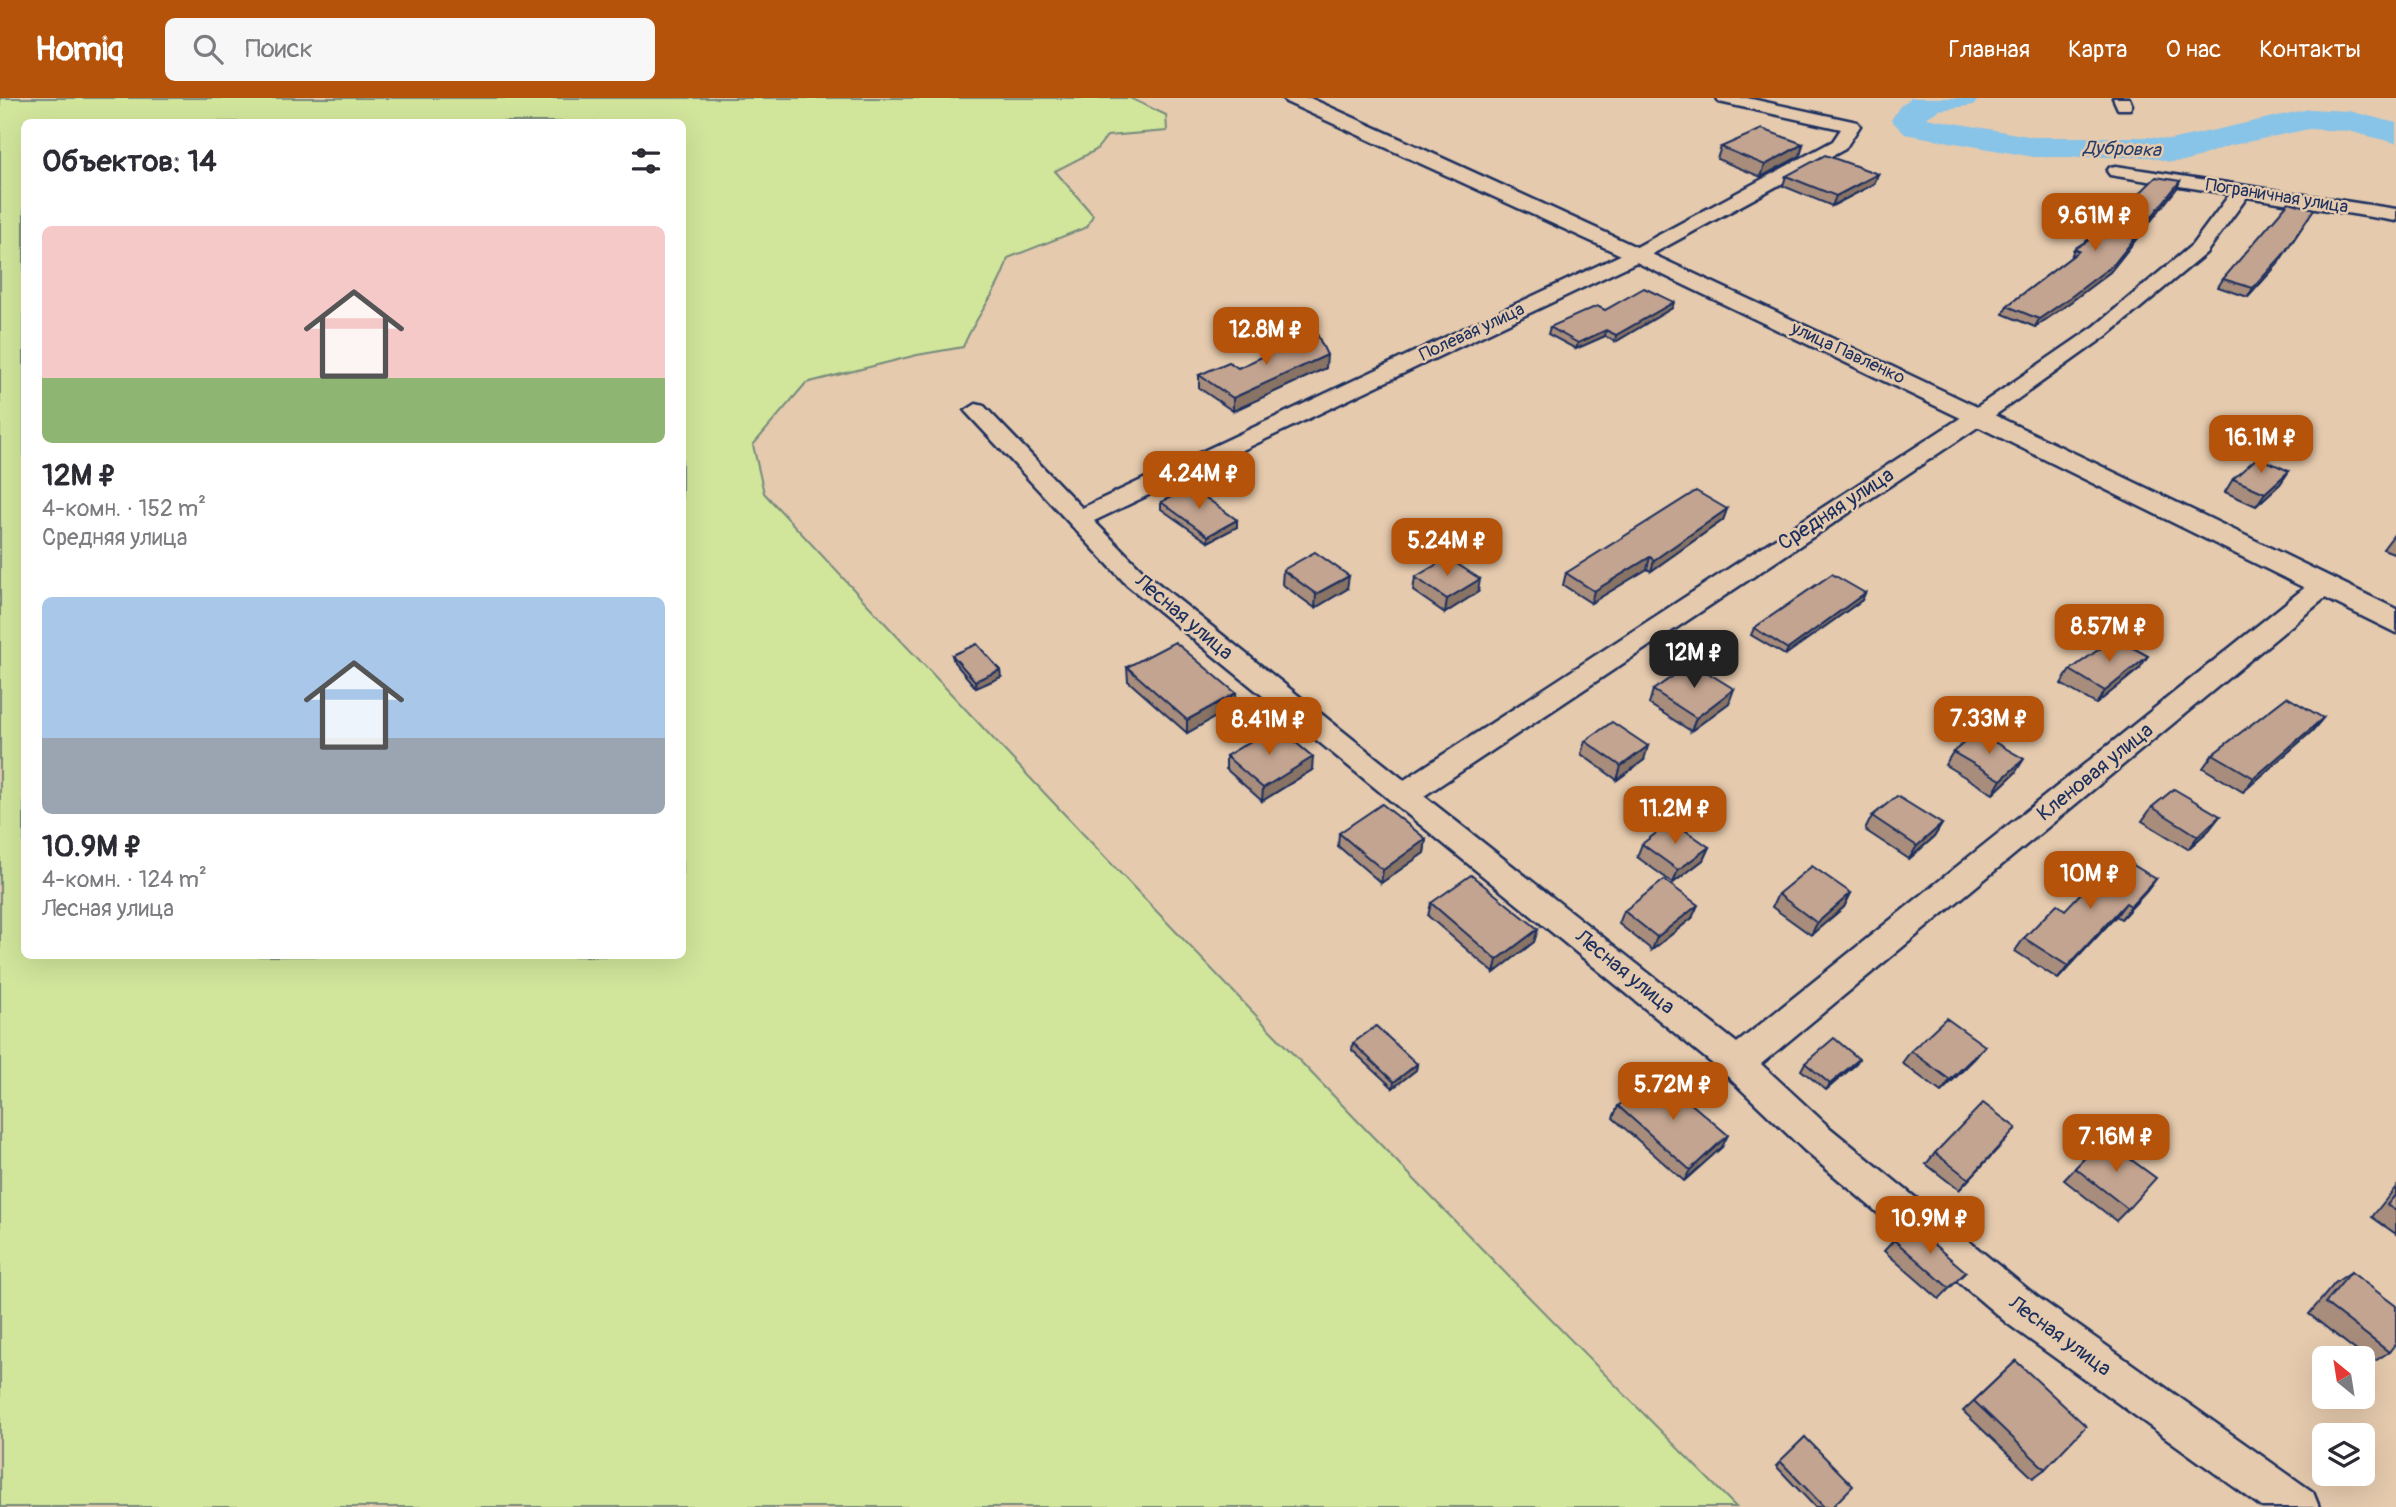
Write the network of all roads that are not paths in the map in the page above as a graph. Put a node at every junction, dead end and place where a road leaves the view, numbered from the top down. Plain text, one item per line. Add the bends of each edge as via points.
1 (1293, 98) edge
2 (1725, 98) edge
3 (2116, 172) dead end
4 (2241, 192) junction
5 (2396, 215) edge
6 (1638, 254) junction
7 (976, 411) dead end
8 (1979, 416) junction
9 (1080, 518) junction
10 (2322, 587) junction
11 (2396, 622) edge
12 (1404, 794) junction
13 (1737, 1063) junction
14 (2298, 1507) edge

1 - 6 street, улица Павленко
2 - 6 street, Полевая улица via 1851,126 1839,145
3 - 4 street, Пограничная улица
4 - 5 street, Пограничная улица
4 - 8 street, Средняя улица via 2199,249 2102,330
6 - 8 street, улица Павленко
6 - 9 street, Полевая улица
7 - 9 street, Лесная улица
8 - 10 street, улица Павленко
8 - 12 street, Средняя улица
9 - 12 street, Лесная улица via 1136,579
10 - 11 street, улица Павленко
10 - 13 street, Кленовая улица
12 - 13 street, Лесная улица
13 - 14 street, Лесная улица via 1817,1139 2022,1310

